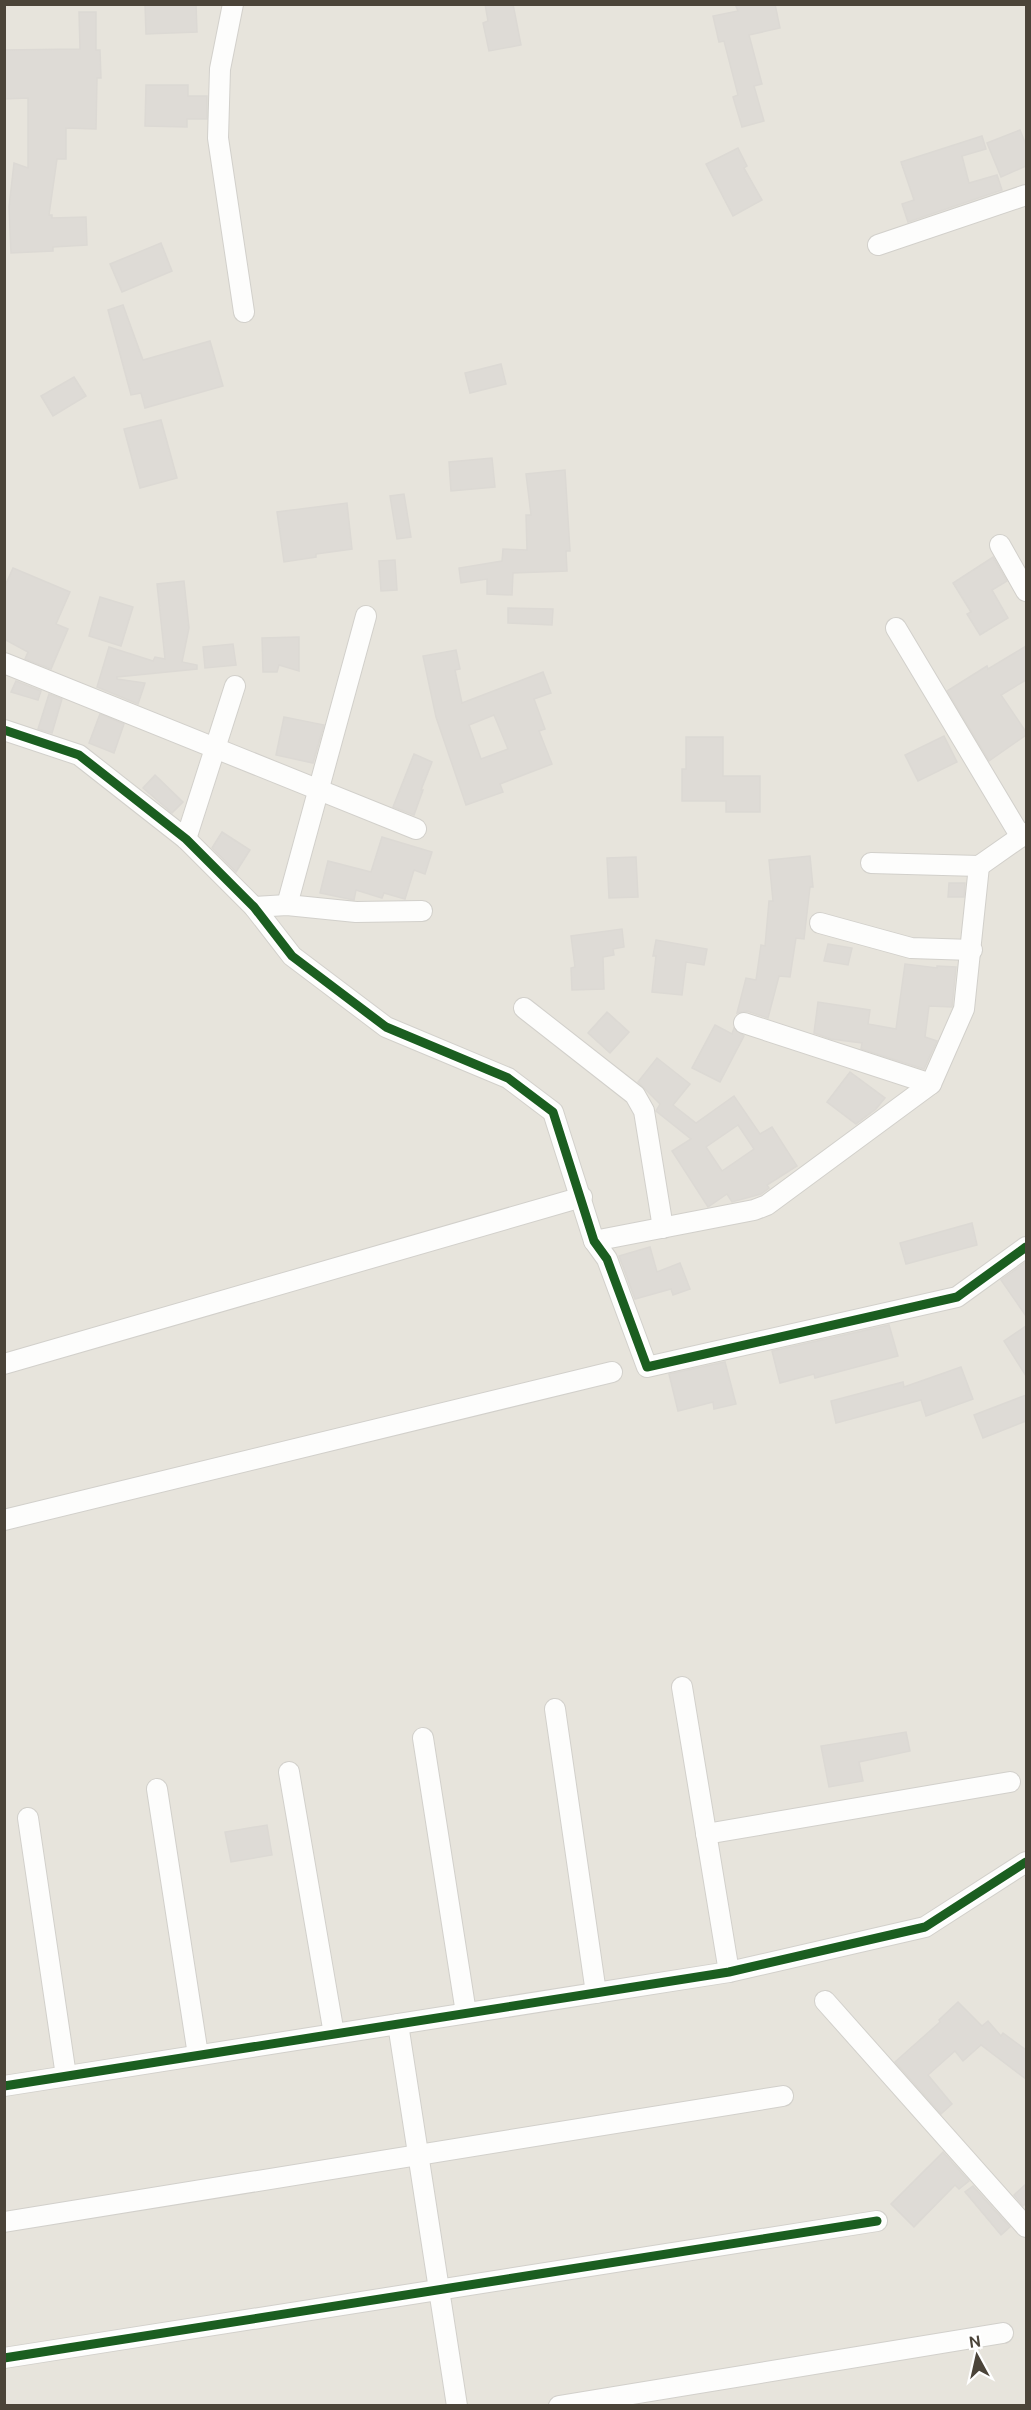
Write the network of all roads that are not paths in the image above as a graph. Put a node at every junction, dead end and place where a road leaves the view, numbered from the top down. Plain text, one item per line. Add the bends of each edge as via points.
1 (233, 4) edge
2 (1026, 195) edge
3 (878, 245) dead end
4 (244, 312) dead end
5 (1000, 545) dead end
6 (1026, 591) edge
7 (366, 616) dead end
8 (896, 628) dead end
9 (4, 663) edge
10 (235, 686) dead end
11 (4, 730) edge
12 (215, 750) junction
13 (318, 790) junction
14 (416, 829) dead end
15 (1024, 835) edge
16 (186, 839) junction
17 (871, 863) dead end
18 (979, 866) junction
19 (287, 905) junction
20 (254, 907) junction
21 (422, 911) dead end
22 (820, 923) dead end
23 (972, 950) junction
24 (524, 1008) dead end
25 (744, 1023) dead end
26 (931, 1084) junction
27 (582, 1197) junction
28 (663, 1228) junction
29 (594, 1241) junction
30 (1026, 1248) edge
31 (4, 1364) edge
32 (612, 1372) dead end
33 (4, 1520) edge
34 (682, 1687) dead end
35 (555, 1709) dead end
36 (423, 1738) dead end
37 (289, 1772) dead end
38 (1010, 1782) dead end
39 (157, 1789) dead end
40 (28, 1818) dead end
41 (706, 1834) junction
42 (1026, 1862) edge
43 (729, 1972) junction
44 (596, 1993) junction
45 (825, 2001) dead end
46 (466, 2013) junction
47 (398, 2024) junction
48 (334, 2034) junction
49 (198, 2055) junction
50 (66, 2076) junction
51 (4, 2085) edge
52 (783, 2096) dead end
53 (418, 2156) junction
54 (877, 2221) dead end
55 (4, 2222) edge
56 (1026, 2226) edge
57 (439, 2290) junction
58 (1003, 2333) dead end
59 (4, 2358) edge
60 (457, 2406) edge
61 (560, 2406) edge

1 - 4 street via 220,69 218,138
2 - 3 street
5 - 6 street
7 - 13 street
8 - 15 street
9 - 12 street
10 - 12 street
11 - 16 street via 79,755
12 - 13 street
12 - 16 street
13 - 14 street
13 - 19 street
15 - 18 street
16 - 20 street
17 - 18 street
18 - 23 street
19 - 20 street
19 - 21 street via 356,912
20 - 27 street via 292,956 386,1027 508,1078 553,1112
22 - 23 street via 911,948
23 - 26 street via 964,1009
24 - 28 street via 635,1095 644,1111
25 - 26 street
26 - 28 street via 767,1205
27 - 29 street
27 - 31 street
28 - 29 street
29 - 30 street via 608,1259 647,1367 957,1297
32 - 33 street
34 - 41 street
35 - 44 street
36 - 46 street
37 - 48 street
38 - 41 street
39 - 49 street
40 - 50 street
41 - 43 street
42 - 43 street via 925,1927
43 - 44 street
44 - 46 street
45 - 56 street
46 - 47 street
47 - 48 street
47 - 53 street
48 - 49 street
49 - 50 street
50 - 51 street
52 - 53 street
53 - 55 street
53 - 57 street
54 - 57 street
57 - 59 street
57 - 60 street
58 - 61 street

